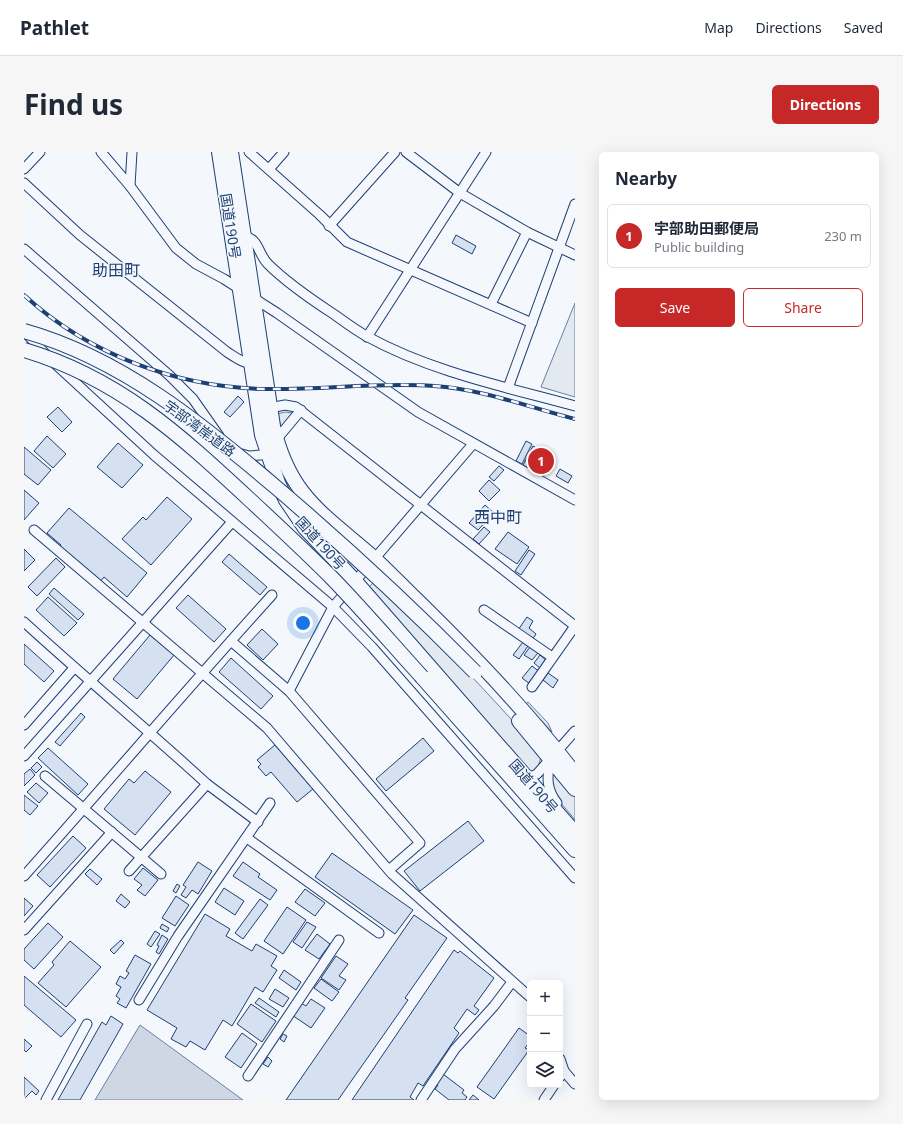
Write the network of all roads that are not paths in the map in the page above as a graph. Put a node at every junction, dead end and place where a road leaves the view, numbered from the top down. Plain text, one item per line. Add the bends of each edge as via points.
1 (40, 152) edge
2 (101, 152) edge
3 (132, 152) edge
4 (219, 152) edge
5 (231, 152) edge
6 (249, 152) edge
7 (284, 152) edge
8 (395, 152) edge
9 (406, 152) edge
10 (486, 152) edge
11 (24, 169) edge
12 (269, 169) junction
13 (24, 183) edge
14 (130, 186) junction
15 (460, 193) junction
16 (575, 204) edge
17 (329, 226) junction
18 (527, 232) junction
19 (243, 236) junction
20 (558, 248) junction
21 (24, 249) edge
22 (575, 255) edge
23 (409, 269) junction
24 (247, 294) junction
25 (491, 304) junction
26 (532, 323) junction
27 (24, 331) edge
28 (367, 337) junction
29 (24, 350) edge
30 (257, 363) junction
31 (508, 388) junction
32 (575, 406) edge
33 (269, 408) junction
34 (301, 410) junction
35 (473, 444) junction
36 (275, 449) junction
37 (575, 500) edge
38 (422, 504) junction
39 (232, 522) junction
40 (34, 530) dead end
41 (375, 559) junction
42 (355, 581) junction
43 (272, 595) dead end
44 (333, 607) junction
45 (484, 610) dead end
46 (24, 622) edge
47 (142, 623) junction
48 (575, 626) edge
49 (231, 641) junction
50 (552, 657) junction
51 (74, 668) junction
52 (202, 672) junction
53 (90, 682) junction
54 (532, 687) dead end
55 (289, 691) junction
56 (24, 725) edge
57 (151, 733) junction
58 (574, 733) edge
59 (554, 755) junction
60 (24, 756) edge
61 (508, 774) junction
62 (575, 774) edge
63 (45, 776) dead end
64 (528, 780) junction
65 (207, 784) junction
66 (575, 789) edge
67 (270, 803) dead end
68 (84, 808) junction
69 (258, 822) junction
70 (575, 827) edge
71 (112, 832) junction
72 (575, 834) edge
73 (246, 838) junction
74 (575, 850) edge
75 (141, 858) junction
76 (389, 870) junction
77 (129, 871) dead end
78 (161, 874) dead end
79 (24, 876) edge
80 (575, 878) edge
81 (24, 930) edge
82 (379, 933) dead end
83 (340, 940) dead end
84 (512, 982) junction
85 (527, 994) edge
86 (139, 1000) dead end
87 (87, 1024) dead end
88 (563, 1075) edge
89 (248, 1076) dead end
90 (575, 1084) edge
91 (552, 1088) edge
92 (46, 1100) edge
93 (421, 1100) edge
94 (544, 1100) edge

1 - 11 street
2 - 14 street
3 - 14 street
4 - 24 highway, 国道190号
5 - 19 highway, 国道190号
6 - 12 street
7 - 12 street
8 - 17 street
9 - 15 street
10 - 15 street
12 - 17 street
13 - 30 street via 80,236 227,352
14 - 24 street via 176,248 196,264
15 - 18 street
15 - 23 street
16 - 20 street
17 - 23 street via 347,242
18 - 20 street
18 - 25 street
19 - 24 highway, 国道190号
19 - 28 street via 257,243 266,263 277,272
20 - 22 street
20 - 26 street
21 - 36 street via 169,375 193,399 232,452 250,456
23 - 25 street
23 - 28 street
24 - 30 highway, 国道190号
24 - 35 street via 418,412
25 - 26 street
26 - 31 street
27 - 39 street via 52,361
27 - 59 highway, 宇部湾岸道路, bridge via 70,346 102,362 189,418 241,457 356,557 475,672
28 - 31 street via 421,362
29 - 61 highway, 宇部湾岸道路, bridge via 63,363 108,385 143,408 209,462 333,579
30 - 33 highway, 国道190号
30 - 36 highway, 国道190号 via 262,435
31 - 32 street
33 - 34 street via 285,405
33 - 36 highway, 国道190号
34 - 36 street
34 - 38 street
35 - 37 street
35 - 38 street
36 - 41 highway, 国道190号 via 293,480 316,509
36 - 42 highway, 国道190号 via 278,483 294,514
38 - 41 street
38 - 48 street
39 - 44 street
39 - 47 street
40 - 47 street
41 - 42 street
41 - 59 highway, 国道190号 via 503,689
42 - 44 street
42 - 64 highway, 国道190号
43 - 49 street
44 - 55 street
44 - 80 street via 372,647
45 - 50 street
46 - 51 street
47 - 52 street
47 - 53 street
48 - 50 street
49 - 52 street
49 - 55 street
50 - 54 street
51 - 53 street
51 - 56 street
52 - 57 street
52 - 76 street via 268,728
53 - 57 street
53 - 60 street
55 - 76 street via 420,843
57 - 65 street
57 - 68 street
58 - 59 street
59 - 62 highway, 国道190号
59 - 64 street
59 - 66 highway
59 - 70 street via 547,776 550,794
61 - 64 street via 517,779
61 - 74 highway, 宇部湾岸道路
63 - 68 street
64 - 72 highway, 国道190号
65 - 69 street
65 - 75 street
67 - 69 street
68 - 71 street
68 - 79 street
69 - 73 street
71 - 75 street
71 - 81 street
73 - 82 street
73 - 86 street via 178,936
75 - 77 street
75 - 78 street
76 - 84 street
83 - 89 street
84 - 85 street
84 - 93 street via 494,1006 455,1048
87 - 92 street
88 - 90 street
91 - 94 street

